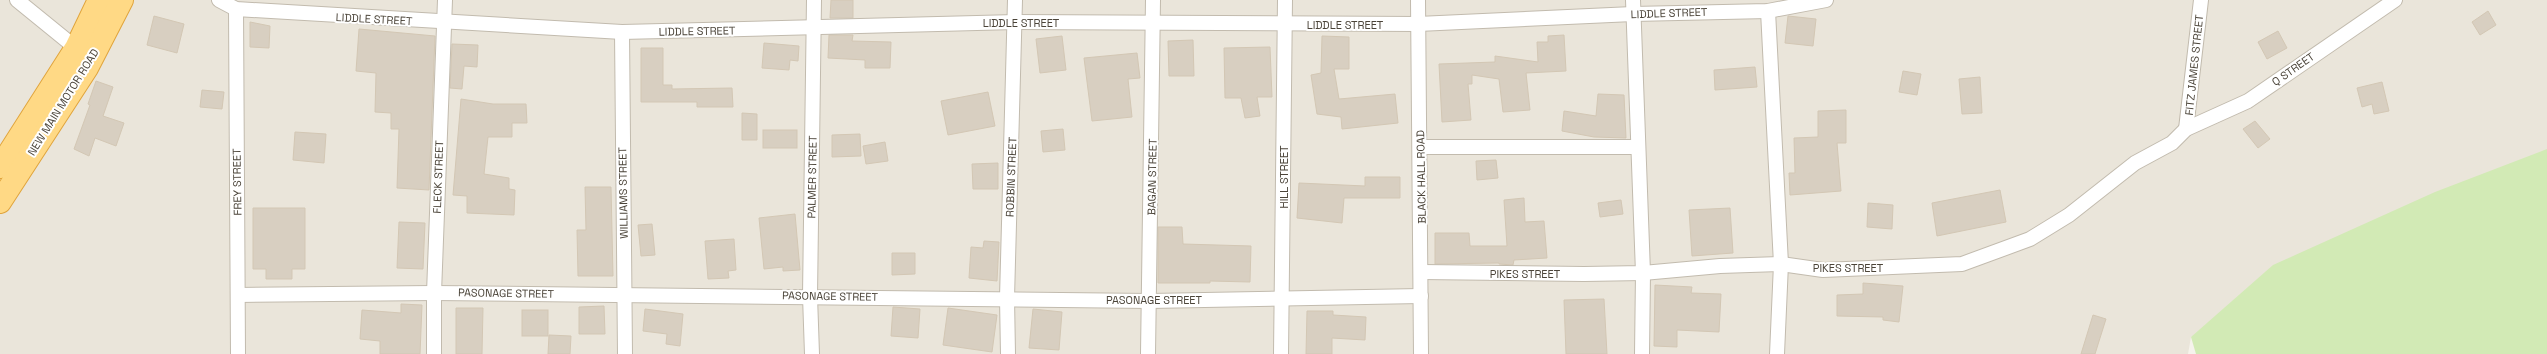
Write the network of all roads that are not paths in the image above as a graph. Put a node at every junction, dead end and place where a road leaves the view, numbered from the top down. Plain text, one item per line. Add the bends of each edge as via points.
1 (17, 0) edge
2 (100, 0) edge
3 (122, 0) edge
4 (219, 0) edge
5 (446, 0) edge
6 (814, 0) edge
7 (1015, 0) edge
8 (1153, 0) edge
9 (1285, 0) edge
10 (1418, 0) edge
11 (1633, 0) edge
12 (1826, 0) edge
13 (2201, 0) edge
14 (2395, 0) edge
15 (1761, 7) edge
16 (236, 9) junction
17 (1633, 14) junction
18 (1016, 22) junction
19 (444, 23) junction
20 (1153, 24) junction
21 (1418, 24) junction
22 (1285, 25) junction
23 (815, 28) junction
24 (622, 32) junction
25 (76, 48) junction
26 (2186, 129) junction
27 (1420, 147) junction
28 (1638, 147) junction
29 (0, 167) edge
30 (0, 202) edge
31 (1781, 264) junction
32 (1422, 272) junction
33 (1643, 273) junction
34 (434, 292) junction
35 (238, 295) junction
36 (624, 295) junction
37 (810, 296) junction
38 (1421, 296) junction
39 (1007, 298) junction
40 (1283, 298) junction
41 (1150, 301) junction
42 (238, 354) edge
43 (434, 354) edge
44 (625, 354) edge
45 (812, 354) edge
46 (1008, 354) edge
47 (1148, 354) edge
48 (1281, 354) edge
49 (1421, 354) edge
50 (1642, 354) edge
51 (1777, 354) edge

1 - 25 street
2 - 25 highway, NEW MAIN MOTOR ROAD
3 - 30 highway, NEW MAIN MOTOR ROAD via 87,68
4 - 16 street, LIDDLE STREET
5 - 19 street, FLECK STREET
6 - 23 street, PALMER STREET
7 - 18 street, ROBBIN STREET
8 - 20 street, BAGAN STREET
9 - 22 street, HILL STREET
10 - 21 street, BLACK HALL ROAD
11 - 17 street
12 - 15 street, LIDDLE STREET
13 - 26 street, FITZ JAMES STREET
14 - 26 street, Q STREET via 2248,101
15 - 17 street, LIDDLE STREET
15 - 31 street
16 - 19 street, LIDDLE STREET
16 - 35 street, FREY STREET
17 - 21 street, LIDDLE STREET
17 - 28 street
18 - 20 street, LIDDLE STREET
18 - 23 street, LIDDLE STREET
18 - 39 street, ROBBIN STREET
19 - 24 street, LIDDLE STREET
19 - 34 street, FLECK STREET
20 - 22 street, LIDDLE STREET
20 - 41 street, BAGAN STREET
21 - 22 street, LIDDLE STREET
21 - 27 street, BLACK HALL ROAD
22 - 40 street, HILL STREET
23 - 24 street, LIDDLE STREET
23 - 37 street, PALMER STREET
24 - 36 street, WILLIAMS STREET
25 - 29 highway, NEW MAIN MOTOR ROAD
26 - 31 street, PIKES STREET via 2172,143 2135,163 2069,215 2030,239 1962,264 1823,270
27 - 28 street
27 - 32 street, BLACK HALL ROAD
28 - 33 street
31 - 33 street, PIKES STREET
31 - 51 street
32 - 33 street, PIKES STREET
32 - 38 street, BLACK HALL ROAD
33 - 50 street
34 - 35 street, PASONAGE STREET
34 - 36 street, PASONAGE STREET
34 - 43 street, FLECK STREET
35 - 42 street, FREY STREET
36 - 37 street, PASONAGE STREET
36 - 44 street, WILLIAMS STREET
37 - 39 street, PASONAGE STREET
37 - 45 street, PALMER STREET
38 - 40 street, PASONAGE STREET
38 - 49 street, BLACK HALL ROAD
39 - 41 street, PASONAGE STREET
39 - 46 street, ROBBIN STREET
40 - 41 street, PASONAGE STREET
40 - 48 street, HILL STREET
41 - 47 street, BAGAN STREET

